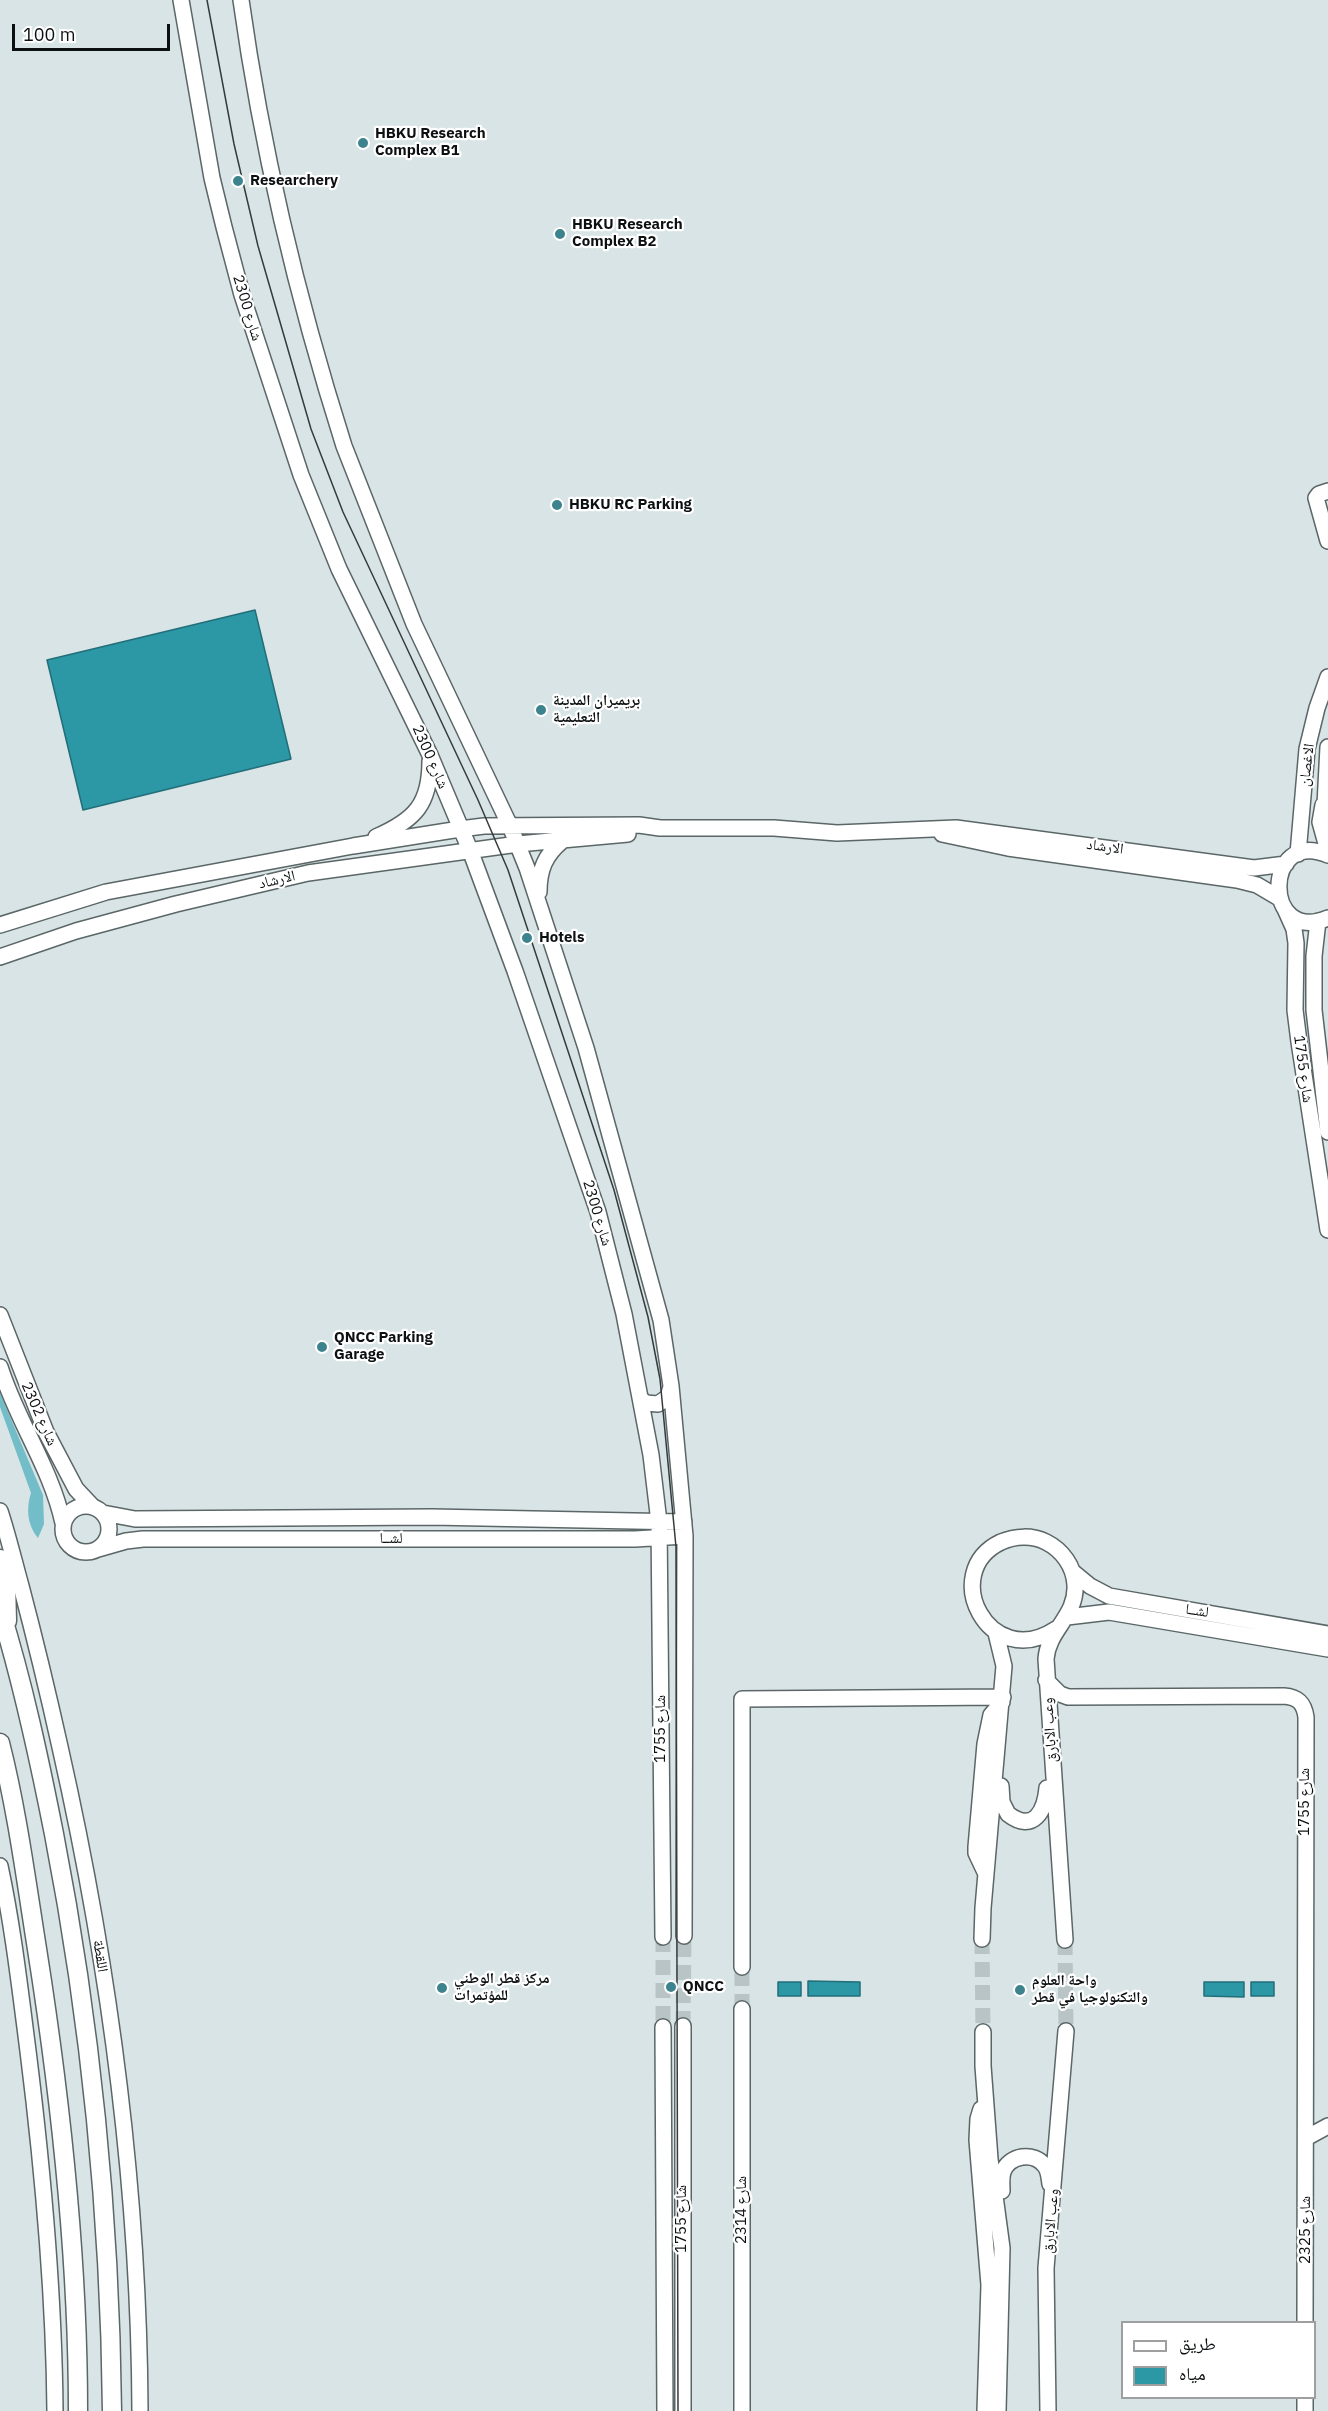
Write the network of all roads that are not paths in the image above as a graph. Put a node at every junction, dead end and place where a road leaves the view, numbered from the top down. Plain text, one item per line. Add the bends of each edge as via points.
1 (181, 0) edge
2 (241, 0) edge
3 (1328, 491) edge
4 (1328, 541) edge
5 (1328, 677) edge
6 (1328, 747) edge
7 (430, 754) junction
8 (1325, 787) junction
9 (1328, 815) edge
10 (510, 826) junction
11 (660, 828) junction
12 (460, 829) junction
13 (924, 830) junction
14 (562, 841) junction
15 (518, 844) junction
16 (353, 846) junction
17 (470, 850) junction
18 (1328, 853) edge
19 (1292, 859) junction
20 (539, 901) junction
21 (1282, 904) junction
22 (1323, 920) edge
23 (0, 925) edge
24 (0, 957) edge
25 (1328, 1132) edge
26 (1328, 1230) edge
27 (0, 1315) edge
28 (0, 1367) edge
29 (671, 1386) junction
30 (641, 1399) junction
31 (98, 1510) junction
32 (0, 1511) edge
33 (659, 1522) junction
34 (63, 1523) junction
35 (685, 1529) junction
36 (659, 1539) junction
37 (98, 1550) junction
38 (0, 1559) edge
39 (1073, 1572) junction
40 (0, 1609) edge
41 (1067, 1617) junction
42 (1056, 1629) junction
43 (996, 1633) junction
44 (1328, 1634) edge
45 (8, 1635) junction
46 (1328, 1649) edge
47 (1046, 1680) junction
48 (971, 1697) junction
49 (1068, 1697) junction
50 (1002, 1699) junction
51 (1051, 1714) junction
52 (991, 1715) junction
53 (0, 1743) edge
54 (1051, 1749) junction
55 (998, 1750) junction
56 (0, 1866) edge
57 (986, 1875) junction
58 (684, 1936) tunnel mouth
59 (663, 1937) tunnel mouth
60 (982, 1939) tunnel mouth
61 (1065, 1940) tunnel mouth
62 (742, 1967) tunnel mouth
63 (742, 2009) tunnel mouth
64 (683, 2026) tunnel mouth
65 (663, 2027) tunnel mouth
66 (1066, 2031) tunnel mouth
67 (983, 2032) tunnel mouth
68 (985, 2100) junction
69 (1328, 2126) edge
70 (1306, 2138) junction
71 (1052, 2205) junction
72 (1002, 2248) junction
73 (1305, 2321) edge
74 (1000, 2357) junction
75 (986, 2385) junction
76 (56, 2411) edge
77 (78, 2411) edge
78 (112, 2411) edge
79 (140, 2411) edge
80 (665, 2411) edge
81 (682, 2411) edge
82 (742, 2411) edge
83 (985, 2411) edge
84 (998, 2411) edge
85 (1048, 2411) edge

1 - 7 street, شارع 2300 via 224,227 301,475 339,569
2 - 10 street via 267,154 307,318 344,446 414,624
3 - 4 street via 1316,498
5 - 19 street, الاغصان via 1307,749
6 - 8 street, الاغصان
7 - 12 street, شارع 2300
7 - 16 street, الارشاد via 429,784 419,807 400,826
8 - 9 street, الاغصان
8 - 18 street, الاغصان via 1320,822
10 - 11 street, الارشاد
10 - 12 street, الارشاد
10 - 15 street
11 - 13 street, الارشاد via 774,828 837,833
11 - 14 street, الارشاد
12 - 16 street, الارشاد
12 - 17 street, شارع 2300
13 - 19 street, الارشاد via 977,830 1254,868
13 - 21 street, الارشاد via 1008,849 1237,880 1257,885
14 - 15 street, الارشاد
14 - 20 street via 542,865
15 - 17 street, الارشاد
15 - 20 street
16 - 23 street, الارشاد via 106,892
17 - 24 street, الارشاد via 308,873 87,928
17 - 30 street, شارع 2300 via 598,1212
18 - 19 street, الارشاد via 1316,851
19 - 21 street, الاغصان via 1278,880
20 - 29 street via 639,1234 661,1320
21 - 22 street, الارشاد via 1304,921
21 - 26 street, شارع 1755 via 1296,943 1295,1010
22 - 25 street, شارع 1755 via 1314,956 1314,1010
27 - 31 street, شارع 2302 via 46,1432 76,1489
28 - 34 street, شارع 2302 via 53,1487
29 - 30 street via 668,1397 658,1404
29 - 35 street
30 - 33 street, شارع 2300
31 - 33 street, لشــا via 135,1519 432,1517
31 - 34 street via 85,1505 71,1510
31 - 37 street via 109,1525 109,1532
32 - 79 street, اللقطة via 54,1716 103,1973 122,2113 136,2267
33 - 35 street, لشــا
33 - 36 street, شارع 1755
34 - 37 street via 64,1537 72,1548 85,1553
35 - 36 street, لشــا
35 - 58 street, شارع 1755
36 - 37 street, لشــا via 143,1539 126,1540
36 - 59 street, شارع 1755
38 - 45 main road via 6,1583
39 - 41 street via 1075,1595
39 - 43 street via 1060,1552 1041,1540 1018,1537 988,1552 972,1583 980,1616
39 - 44 street, لشــا via 1109,1596
40 - 45 main road, اللقطة
41 - 42 street
41 - 46 street, لشــا via 1109,1612
42 - 43 street via 1027,1641
42 - 47 street, وعب الابارق via 1046,1649
43 - 50 street via 1004,1666
45 - 78 main road, اللقطة via 38,1750 80,1984 100,2158 111,2313
47 - 49 street
47 - 51 street, وعب الابارق
48 - 50 street
48 - 52 street
48 - 62 street via 742,1699
49 - 51 street via 1056,1703
49 - 70 street, شارع 1755 via 1284,1696 1297,1699 1303,1706
50 - 52 street
50 - 55 street
51 - 54 street, وعب الابارق
52 - 57 street via 976,1847
53 - 77 main road via 54,2064 71,2246
54 - 55 street via 1045,1807 1035,1818 1023,1821 1008,1814 1002,1802
54 - 61 street, وعب الابارق
55 - 57 street
56 - 76 street via 43,2171
57 - 60 street
63 - 82 street, شارع 2314
64 - 81 street, شارع 1755
65 - 80 street, شارع 1755
66 - 71 street, وعب الابارق
67 - 68 street
68 - 72 street
68 - 75 street via 977,2128 989,2286
69 - 70 street
70 - 73 street, شارع 2325
71 - 72 street via 1044,2164 1026,2156 1010,2162 1002,2175
71 - 85 street, وعب الابارق via 1045,2302
72 - 74 street
74 - 75 street
74 - 84 street
75 - 83 street

